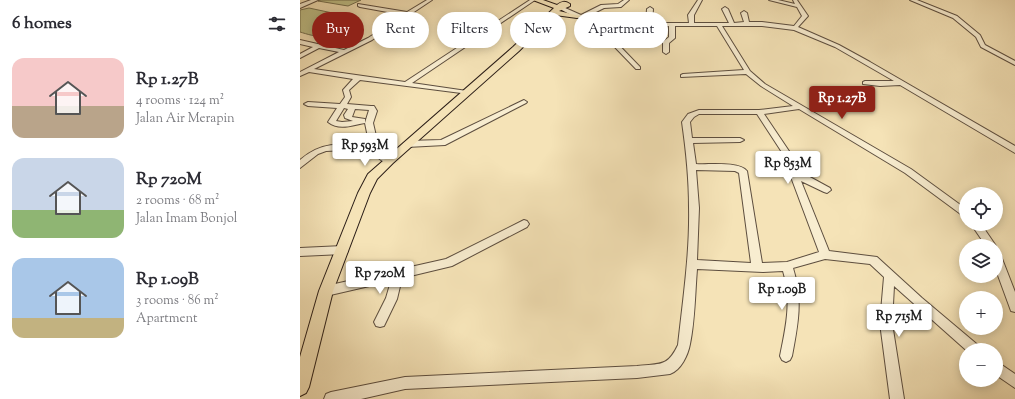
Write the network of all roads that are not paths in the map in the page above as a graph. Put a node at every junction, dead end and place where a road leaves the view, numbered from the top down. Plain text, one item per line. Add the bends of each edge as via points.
1 (316, 0) edge
2 (430, 0) edge
3 (532, 0) edge
4 (536, 0) edge
5 (543, 0) edge
6 (575, 0) edge
7 (627, 0) edge
8 (699, 0) edge
9 (771, 0) edge
10 (912, 0) edge
11 (797, 3) edge
12 (360, 5) dead end
13 (300, 6) edge
14 (563, 6) edge
15 (650, 9) dead end
16 (725, 9) dead end
17 (397, 12) edge
18 (411, 12) edge
19 (574, 12) edge
20 (589, 12) edge
21 (650, 12) edge
22 (574, 13) edge
23 (744, 13) dead end
24 (732, 24) junction
25 (747, 24) junction
26 (668, 25) edge
27 (672, 25) junction
28 (692, 25) junction
29 (719, 25) junction
30 (795, 28) junction
31 (372, 38) edge
32 (300, 42) edge
33 (312, 45) edge
34 (314, 48) edge
35 (327, 48) edge
36 (619, 48) edge
37 (345, 52) junction
38 (666, 52) dead end
39 (300, 56) edge
40 (1015, 64) edge
41 (638, 68) dead end
42 (307, 70) junction
43 (748, 72) junction
44 (300, 74) edge
45 (683, 76) dead end
46 (357, 79) junction
47 (865, 82) dead end
48 (407, 83) junction
49 (902, 83) junction
50 (467, 93) junction
51 (524, 102) dead end
52 (308, 104) dead end
53 (341, 106) junction
54 (352, 107) junction
55 (802, 107) junction
56 (759, 112) junction
57 (360, 121) junction
58 (369, 123) junction
59 (740, 140) dead end
60 (688, 141) junction
61 (407, 144) junction
62 (375, 150) junction
63 (1015, 150) edge
64 (389, 160) junction
65 (300, 165) edge
66 (692, 167) junction
67 (795, 177) junction
68 (827, 190) dead end
69 (959, 209) edge
70 (524, 224) dead end
71 (342, 250) junction
72 (300, 252) edge
73 (825, 255) junction
74 (692, 264) junction
75 (787, 266) junction
76 (757, 267) junction
77 (398, 274) junction
78 (1003, 275) edge
79 (889, 276) junction
80 (326, 291) junction
81 (1015, 307) edge
82 (380, 322) dead end
83 (967, 343) edge
84 (786, 356) dead end
85 (1003, 373) edge
86 (1015, 382) edge
87 (300, 387) edge
88 (331, 399) edge
89 (897, 399) edge

1 - 13 street
2 - 18 street
3 - 48 street
4 - 14 main road
5 - 14 main road
6 - 14 main road
7 - 20 street via 619,6 603,6
8 - 28 street via 691,17
9 - 11 street
10 - 40 street via 948,12 975,33 983,46
11 - 30 street via 805,17
12 - 17 street
14 - 19 main road
14 - 22 street
14 - 50 main road
15 - 21 street
16 - 24 street
23 - 25 street
24 - 25 street
24 - 29 street
25 - 30 street
26 - 27 street
27 - 28 street
27 - 38 street via 672,38 666,42
28 - 29 street
29 - 43 street
30 - 49 street via 840,47
31 - 37 street
32 - 33 street
34 - 39 street
35 - 37 street
36 - 41 street
37 - 42 street
42 - 44 street
42 - 46 street
43 - 45 street
43 - 55 street via 763,85
46 - 48 street
46 - 53 street via 346,90 348,97
47 - 49 street
48 - 50 street
49 - 63 street
50 - 61 main road
51 - 61 street via 442,143
52 - 53 street
53 - 54 street
53 - 57 street via 332,120 333,123 351,125
54 - 57 street via 349,118
54 - 58 street via 373,109
55 - 56 street
55 - 69 street via 908,171
56 - 60 street via 692,114 686,122
56 - 67 street via 793,163
57 - 58 street
58 - 62 street
59 - 60 street
60 - 66 street
61 - 64 main road
62 - 64 street
62 - 65 street via 326,148
64 - 71 main road via 367,186
66 - 74 street
66 - 76 street via 736,168 743,171
67 - 68 street via 805,178
67 - 73 street
70 - 77 street via 452,261
71 - 72 street
71 - 80 main road
73 - 75 street
73 - 79 street via 873,260
74 - 76 street
74 - 88 street via 684,345 677,361 670,368 637,372 405,383
75 - 76 street
75 - 84 street via 795,303
77 - 80 street
77 - 82 street via 391,299
78 - 81 street
79 - 83 street
79 - 89 street via 886,323
80 - 87 main road
85 - 86 street

